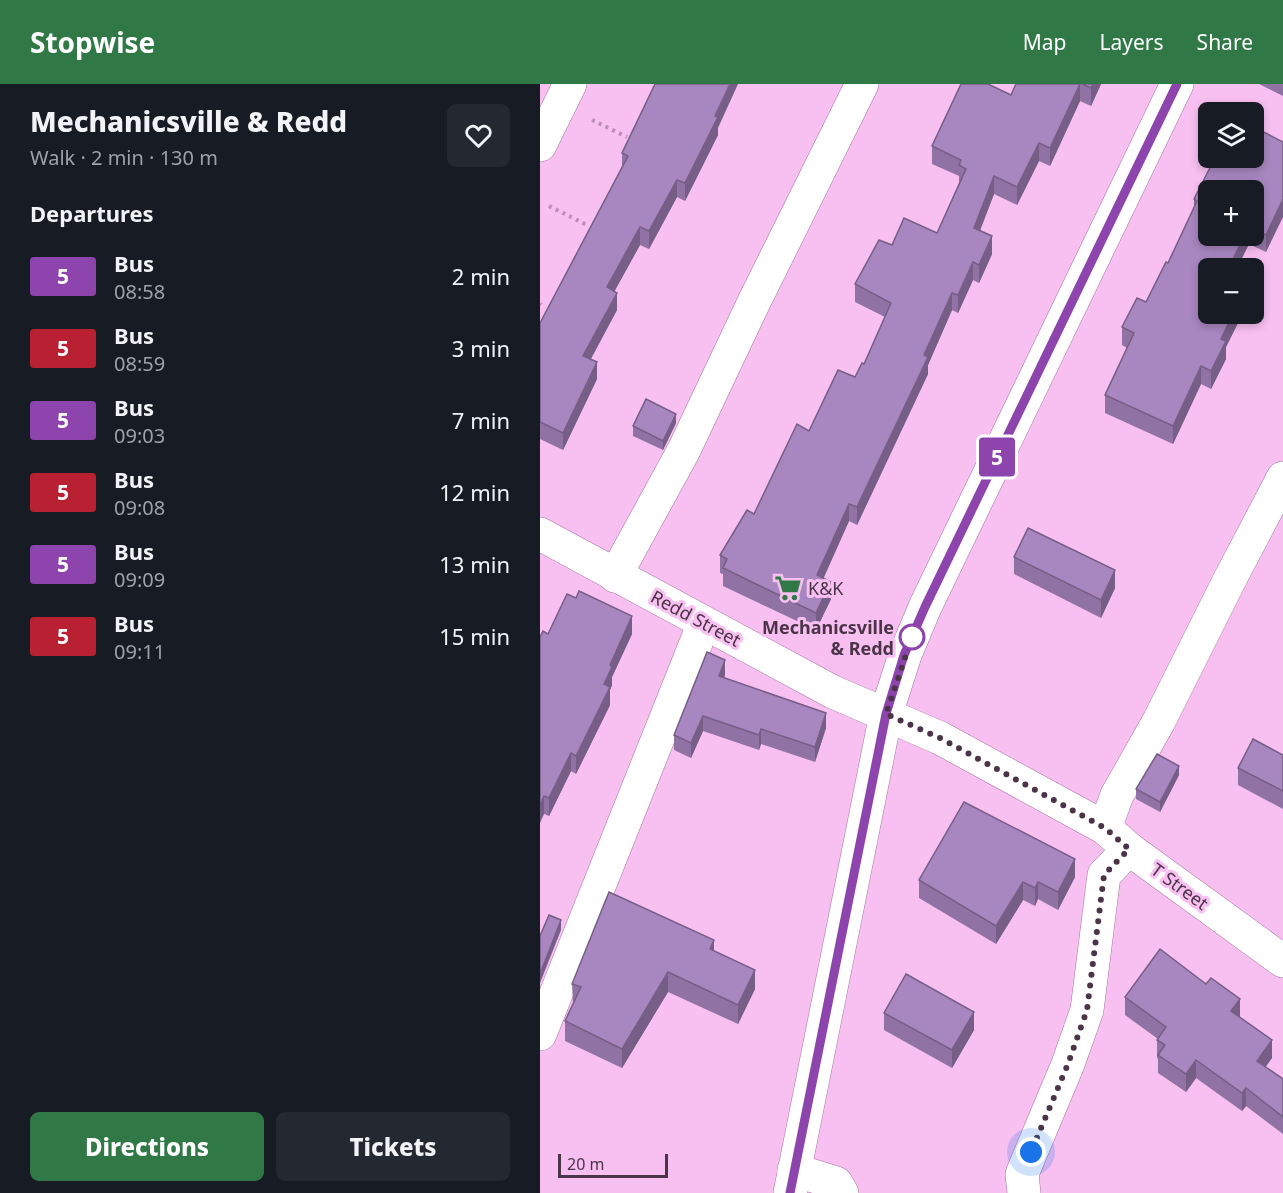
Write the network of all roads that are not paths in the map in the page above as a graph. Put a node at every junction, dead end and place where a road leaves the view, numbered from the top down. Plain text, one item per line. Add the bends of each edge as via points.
1 (570, 84) edge
2 (862, 84) edge
3 (1177, 84) edge
4 (540, 145) edge
5 (1283, 478) edge
6 (540, 534) edge
7 (615, 576) junction
8 (704, 623) junction
9 (886, 714) junction
10 (1117, 839) junction
11 (1283, 960) edge
12 (540, 1034) edge
13 (792, 1181) edge
14 (842, 1193) edge
15 (1024, 1193) edge

1 - 4 street
2 - 7 street via 684,450
3 - 9 street via 925,607 904,655
5 - 10 street via 1117,795
6 - 7 street, Redd Street
7 - 8 street, Redd Street
8 - 9 street, Redd Street via 833,692
8 - 12 street
9 - 10 street, T Street via 940,738
9 - 13 street
10 - 11 street, T Street
10 - 15 street via 1104,875 1087,1010 1022,1174
13 - 14 street via 836,1183

